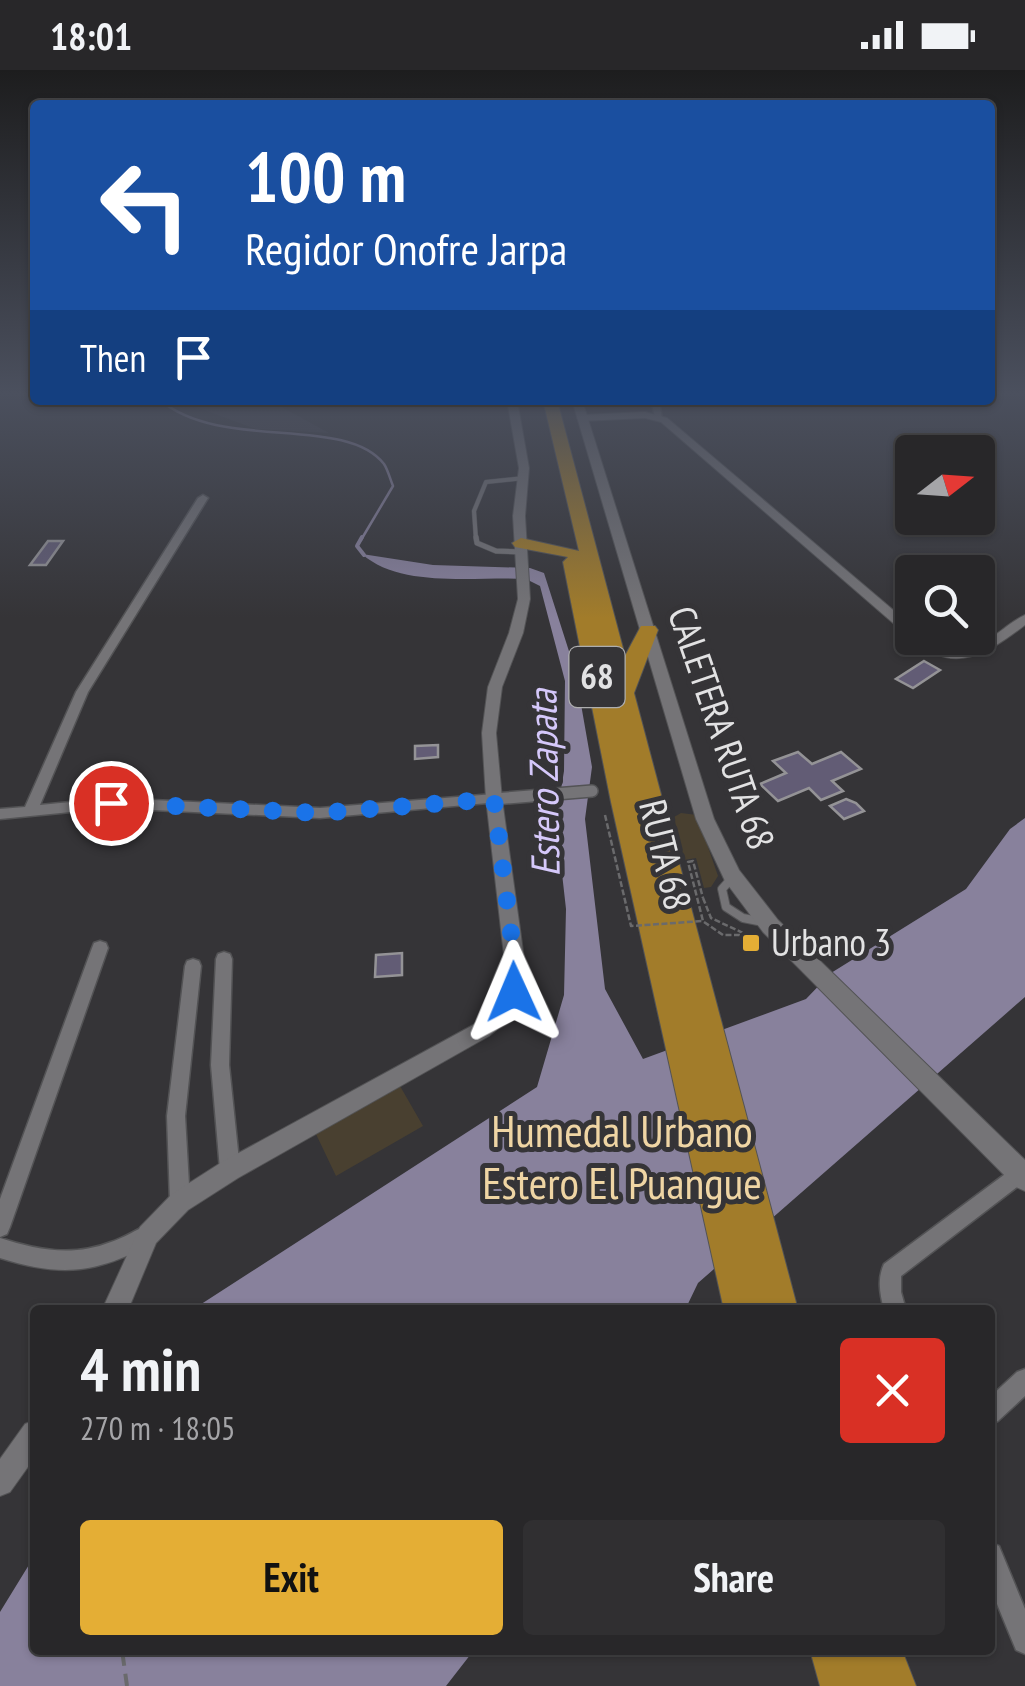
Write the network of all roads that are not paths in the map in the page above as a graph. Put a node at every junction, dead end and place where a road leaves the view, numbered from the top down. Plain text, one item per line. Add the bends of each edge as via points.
1 (522, 467) edge
2 (551, 467) edge
3 (567, 467) edge
4 (597, 467) edge
5 (717, 467) edge
6 (524, 478) junction
7 (203, 498) dead end
8 (570, 552) junction
9 (522, 561) junction
10 (895, 618) edge
11 (1025, 619) edge
12 (648, 630) junction
13 (995, 639) edge
14 (624, 696) junction
15 (592, 791) dead end
16 (494, 799) junction
17 (30, 811) junction
18 (0, 814) edge
19 (100, 948) dead end
20 (224, 959) dead end
21 (193, 966) dead end
22 (693, 1028) junction
23 (230, 1170) junction
24 (1017, 1170) edge
25 (180, 1202) junction
26 (0, 1228) edge
27 (148, 1236) junction
28 (0, 1248) edge
29 (748, 1283) edge
30 (117, 1305) edge
31 (772, 1305) edge
32 (894, 1305) edge
33 (1025, 1380) edge
34 (995, 1408) edge
35 (30, 1441) edge
36 (0, 1482) edge
37 (995, 1567) edge
38 (1025, 1641) edge
39 (835, 1655) edge
40 (880, 1655) edge
41 (844, 1686) edge
42 (891, 1686) edge

1 - 6 street
2 - 8 highway, RUTA 68 / 68
3 - 14 highway, RUTA 68 / 68
4 - 12 main road, CALETERA RUTA 68
5 - 10 street
6 - 9 street
6 - 9 lane via 486,482 477,492 473,530 477,543
7 - 17 street via 82,692
8 - 9 highway
8 - 22 highway, RUTA 68 / 68
9 - 16 street via 522,612 490,712
11 - 13 street
12 - 14 highway
12 - 24 main road, CALETERA RUTA 68 via 710,834 732,878 812,968
14 - 22 highway, RUTA 68 / 68
15 - 16 street
16 - 17 street via 320,813 111,803
16 - 23 street via 516,972 502,1012 482,1030
17 - 18 street
19 - 26 street
20 - 23 street via 220,1065
21 - 25 street via 176,1116
22 - 29 highway, RUTA 68 / 68
23 - 25 street
24 - 32 street via 891,1271
25 - 27 street
27 - 28 street via 112,1253 53,1264
27 - 30 street
29 - 31 highway, RUTA 68 / 68
33 - 34 street
35 - 36 street
37 - 38 street
39 - 41 highway
40 - 42 highway

